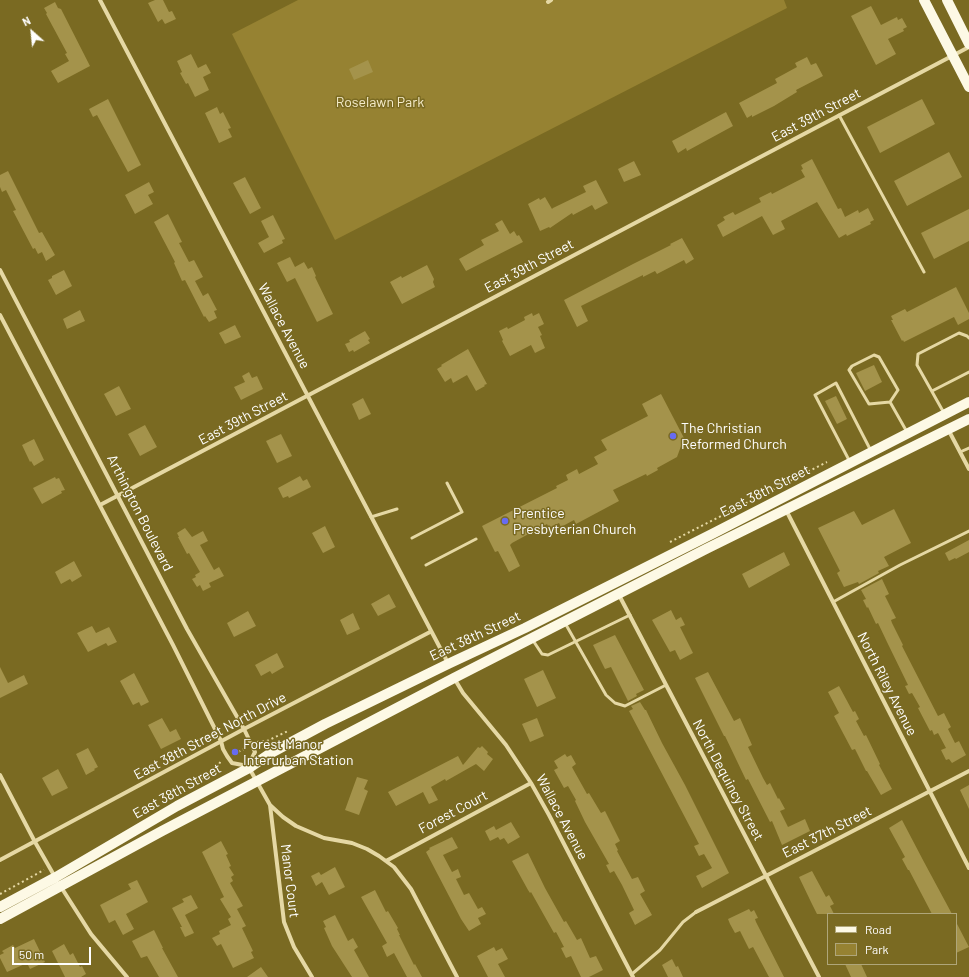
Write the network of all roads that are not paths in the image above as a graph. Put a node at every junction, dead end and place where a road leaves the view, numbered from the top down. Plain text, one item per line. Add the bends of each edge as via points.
1 (100, 0) edge
2 (924, 0) edge
3 (946, 0) edge
4 (969, 44) edge
5 (969, 47) edge
6 (953, 56) junction
7 (969, 87) edge
8 (839, 115) junction
9 (0, 270) edge
10 (924, 272) dead end
11 (0, 315) edge
12 (969, 338) edge
13 (969, 372) edge
14 (932, 392) junction
15 (308, 396) junction
16 (890, 402) junction
17 (969, 402) edge
18 (945, 414) junction
19 (969, 419) edge
20 (948, 429) junction
21 (907, 434) junction
22 (969, 448) edge
23 (872, 452) junction
24 (960, 452) junction
25 (851, 463) junction
26 (969, 469) edge
27 (447, 483) dead end
28 (118, 496) junction
29 (100, 505) junction
30 (397, 509) dead end
31 (785, 509) junction
32 (371, 517) junction
33 (969, 531) edge
34 (412, 538) dead end
35 (476, 539) dead end
36 (426, 565) dead end
37 (618, 594) junction
38 (833, 602) junction
39 (630, 615) junction
40 (565, 623) junction
41 (430, 632) junction
42 (532, 639) junction
43 (575, 642) junction
44 (448, 664) junction
45 (454, 678) junction
46 (666, 685) junction
47 (244, 729) junction
48 (221, 741) junction
49 (248, 767) junction
50 (969, 771) edge
51 (0, 775) edge
52 (256, 781) junction
53 (531, 783) junction
54 (929, 791) junction
55 (270, 805) junction
56 (35, 842) junction
57 (0, 860) edge
58 (386, 861) junction
59 (969, 868) edge
60 (766, 876) junction
61 (58, 882) junction
62 (0, 907) edge
63 (696, 912) joint
64 (0, 919) edge
65 (633, 976) edge
66 (127, 977) edge
67 (312, 977) edge
68 (457, 977) edge
69 (627, 977) edge
70 (819, 977) edge

1 - 15 street, Wallace Avenue
2 - 6 main road
3 - 4 main road
5 - 6 street, East 39th Street
6 - 7 main road
6 - 8 street, East 39th Street
8 - 10 lane
8 - 15 street, East 39th Street
9 - 28 street, Arthington Boulevard
11 - 29 street
12 - 14 lane via 959,333 918,354 917,365
13 - 14 lane
14 - 18 lane
15 - 28 street, East 39th Street
15 - 32 street, Wallace Avenue
16 - 16 lane via 869,404 849,370 852,366 874,355 879,357 898,390
16 - 21 lane
17 - 18 main road, East 38th Street
18 - 21 main road, East 38th Street
19 - 20 main road, East 38th Street
20 - 24 street
20 - 31 main road, East 38th Street
21 - 23 main road, East 38th Street
22 - 24 lane
23 - 25 main road, East 38th Street
23 - 25 lane via 836,383 814,395
24 - 26 street
25 - 44 main road, East 38th Street via 525,628
27 - 34 lane via 462,512
28 - 29 street, East 39th Street
28 - 47 street, Arthington Boulevard via 187,629
29 - 48 street
30 - 32 lane
31 - 37 main road, East 38th Street
31 - 38 street, North Riley Avenue
32 - 41 street, Wallace Avenue
33 - 38 lane
35 - 36 lane
37 - 39 street, North Dequincy Street
37 - 40 main road, East 38th Street
38 - 54 street, North Riley Avenue
39 - 43 lane
39 - 46 street, North Dequincy Street
40 - 42 main road, East 38th Street
40 - 43 lane
41 - 44 street, Wallace Avenue
41 - 47 street, East 38th Street North Drive
42 - 43 lane via 542,654 548,655
42 - 45 main road, East 38th Street
43 - 46 lane via 606,695 615,703 625,706
44 - 49 main road, East 38th Street via 325,724
45 - 52 main road, East 38th Street
45 - 53 street, Wallace Avenue via 463,693 506,744
46 - 60 street, North Dequincy Street
47 - 48 street, East 38th Street North Drive
47 - 49 street, Arthington Boulevard via 255,752
48 - 49 street via 222,749 232,763
48 - 56 street, East 38th Street North Drive
49 - 52 street
49 - 61 main road, East 38th Street via 177,806
50 - 54 street, East 37th Street
51 - 56 street
52 - 55 street
52 - 61 main road, East 38th Street
53 - 58 street, Forest Court
53 - 65 street, Wallace Avenue
54 - 59 street, North Riley Avenue
54 - 60 street, East 37th Street
55 - 58 street via 282,817 301,829 324,838 360,846
55 - 67 street, Manor Court via 284,922 294,947
56 - 57 street, East 38th Street North Drive
56 - 61 street
58 - 68 street via 411,889
60 - 63 street, East 37th Street
60 - 70 street, North Dequincy Street
61 - 62 main road, East 38th Street
61 - 64 main road, East 38th Street
61 - 66 street via 91,934
63 - 65 lane via 683,922 660,950
65 - 69 street

